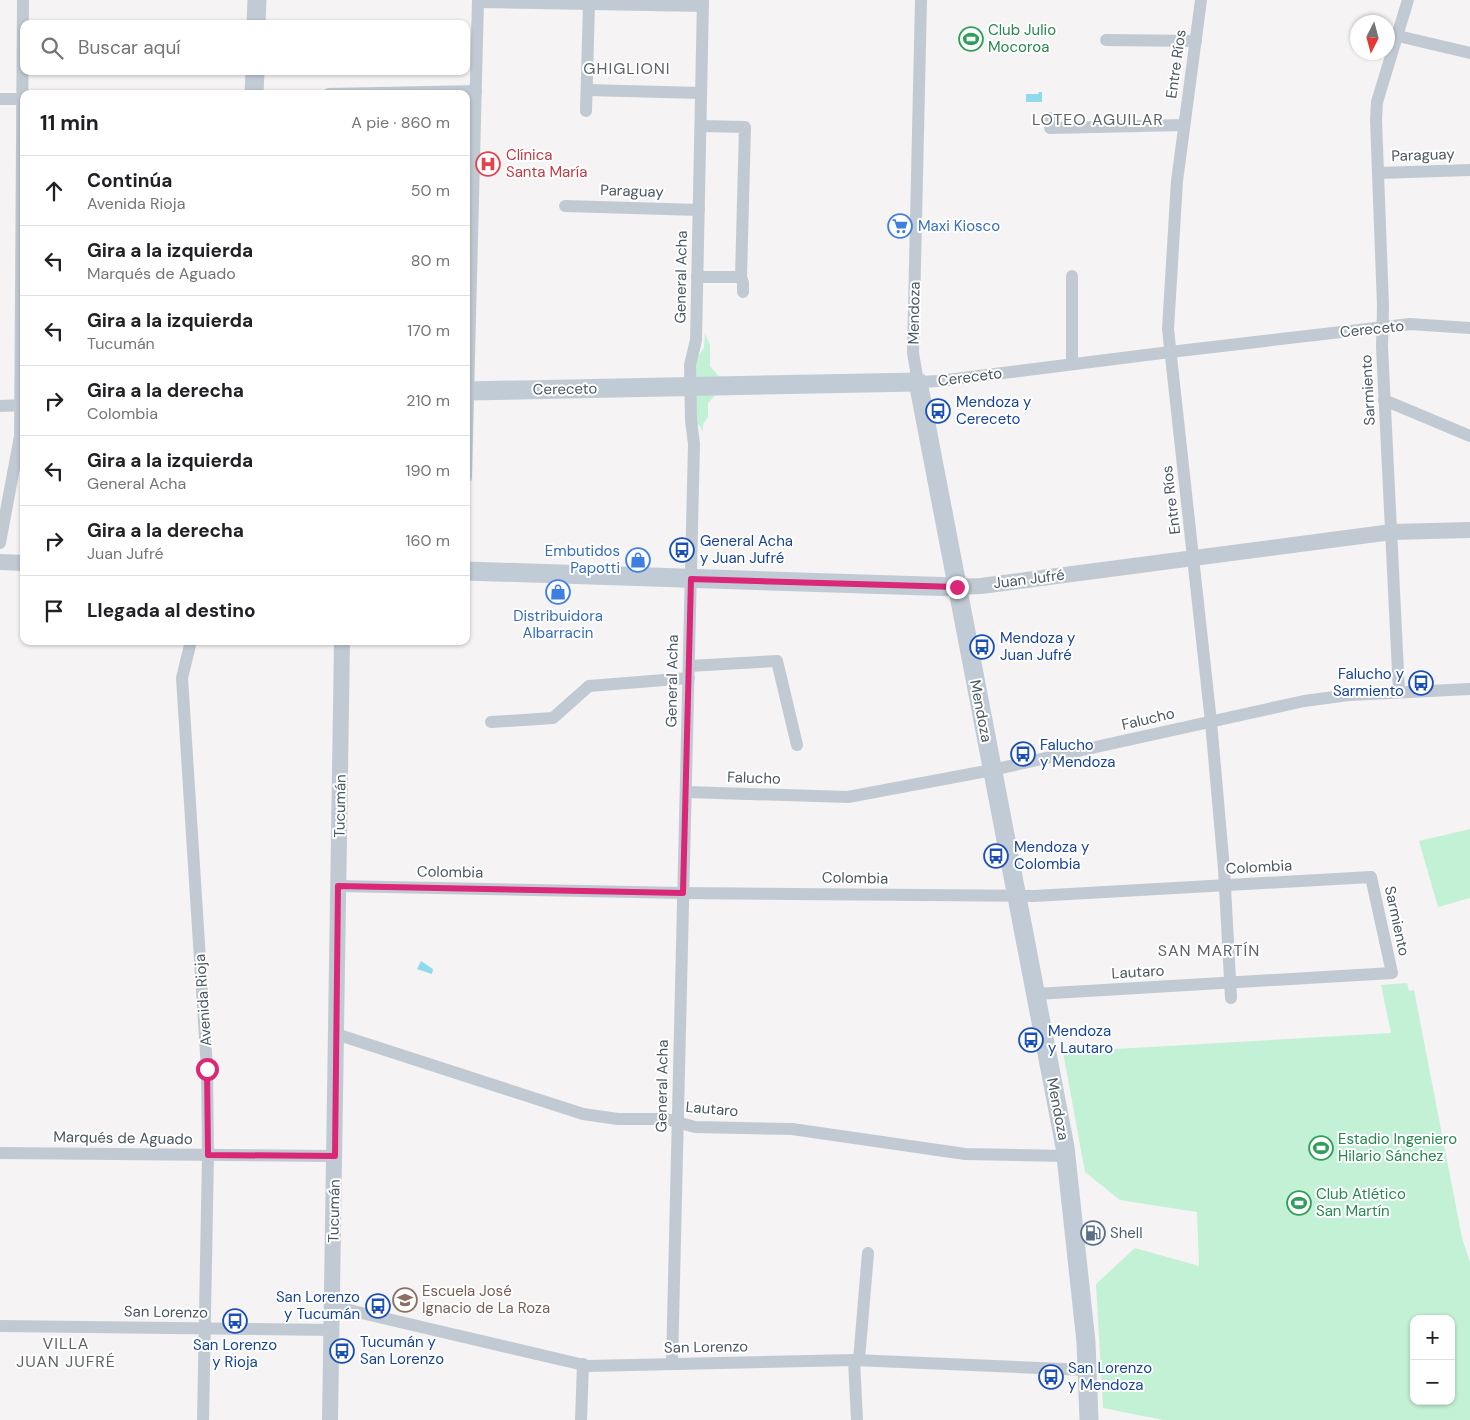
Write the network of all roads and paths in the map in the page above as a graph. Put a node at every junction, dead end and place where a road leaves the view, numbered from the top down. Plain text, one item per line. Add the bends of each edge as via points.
1 (23, 0) edge
2 (257, 0) edge
3 (921, 0) edge
4 (1201, 0) edge
5 (1408, 0) edge
6 (478, 1) edge
7 (703, 3) edge
8 (589, 4) junction
9 (23, 20) edge
10 (256, 20) edge
11 (1398, 36) junction
12 (1106, 40) dead end
13 (1196, 40) junction
14 (1470, 53) edge
15 (22, 75) edge
16 (255, 75) edge
17 (22, 90) edge
18 (254, 90) edge
19 (587, 90) junction
20 (470, 91) edge
21 (476, 91) junction
22 (701, 93) junction
23 (0, 99) edge
24 (20, 99) edge
25 (586, 111) dead end
26 (1050, 118) dead end
27 (1184, 125) junction
28 (701, 126) junction
29 (1470, 170) edge
30 (1378, 173) junction
31 (565, 206) dead end
32 (699, 210) junction
33 (697, 276) junction
34 (1072, 276) dead end
35 (741, 278) junction
36 (470, 291) edge
37 (743, 292) dead end
38 (1382, 327) junction
39 (1470, 328) edge
40 (1170, 352) junction
41 (1072, 364) junction
42 (918, 382) junction
43 (690, 386) junction
44 (470, 391) edge
45 (1384, 400) junction
46 (20, 405) edge
47 (0, 406) edge
48 (20, 436) edge
49 (1470, 436) edge
50 (1470, 530) edge
51 (1392, 532) junction
52 (0, 543) edge
53 (1194, 558) junction
54 (0, 562) edge
55 (20, 563) edge
56 (470, 571) edge
57 (691, 579) junction
58 (957, 587) junction
59 (190, 645) edge
60 (342, 645) edge
61 (689, 672) junction
62 (1470, 689) edge
63 (1399, 692) junction
64 (491, 722) dead end
65 (1211, 722) junction
66 (798, 745) dead end
67 (992, 770) junction
68 (686, 792) junction
69 (1371, 877) joint
70 (1225, 885) junction
71 (338, 886) junction
72 (683, 893) junction
73 (1017, 896) junction
74 (1392, 973) joint
75 (1230, 982) junction
76 (1036, 994) junction
77 (1231, 998) dead end
78 (336, 1034) junction
79 (678, 1123) junction
80 (0, 1153) edge
81 (208, 1155) junction
82 (335, 1156) junction
83 (1066, 1156) junction
84 (868, 1253) dead end
85 (332, 1306) junction
86 (0, 1326) edge
87 (206, 1328) junction
88 (331, 1330) junction
89 (856, 1360) junction
90 (583, 1364) junction
91 (672, 1364) junction
92 (1087, 1370) junction
93 (203, 1420) edge
94 (330, 1420) edge
95 (581, 1420) edge
96 (857, 1420) edge
97 (1089, 1420) edge

1 - 9 street
2 - 10 main road
3 - 42 street, Mendoza via 913,353
4 - 13 street, Entre Ríos
5 - 11 street, Sarmiento
6 - 8 street
6 - 21 street
7 - 8 street
7 - 22 street, General Acha
8 - 19 street
11 - 14 street
11 - 30 street, Sarmiento via 1378,102
12 - 13 street
13 - 27 street, Entre Ríos
15 - 17 street
16 - 18 main road
19 - 22 street
19 - 25 street
20 - 21 street
21 - 36 street
22 - 28 street, General Acha
23 - 24 street
26 - 27 street via 1050,128
27 - 40 street, Entre Ríos via 1172,255
28 - 32 street, General Acha
28 - 35 street via 745,127
29 - 30 street, Paraguay
30 - 38 street, Sarmiento
31 - 32 street, Paraguay
32 - 33 street, General Acha
33 - 35 street
33 - 43 street, General Acha via 696,340 690,365
34 - 41 street
35 - 37 street
38 - 39 street, Cereceto via 1410,324
38 - 40 street, Cereceto
38 - 45 street, Sarmiento
40 - 41 street, Cereceto
40 - 53 street, Entre Ríos
41 - 42 street, Cereceto
42 - 43 main road, Cereceto
42 - 58 main road, Mendoza
43 - 44 main road, Cereceto
43 - 57 street, General Acha via 694,444
45 - 49 street
45 - 51 street, Sarmiento
46 - 47 street
48 - 52 street
50 - 51 street, Juan Jufré
51 - 53 street, Juan Jufré
51 - 63 street, Sarmiento
53 - 58 street, Juan Jufré
53 - 65 street, Entre Ríos
54 - 55 street
56 - 57 main road, Juan Jufré
57 - 58 main road, Juan Jufré
57 - 61 street, General Acha
58 - 67 main road, Mendoza
59 - 81 street, Avenida Rioja via 182,678 207,1069
60 - 71 street, Tucumán
61 - 64 street via 588,686 553,718
61 - 66 street via 777,661
61 - 68 street, General Acha
62 - 63 street, Falucho
63 - 65 street, Falucho via 1304,701
65 - 67 street, Falucho
65 - 70 street, Entre Ríos
67 - 68 street, Falucho via 848,797
67 - 73 main road, Mendoza
68 - 72 street, General Acha
69 - 70 street, Colombia
69 - 74 street, Sarmiento
70 - 73 street, Colombia
70 - 75 street, Entre Ríos
71 - 72 street, Colombia
71 - 78 street, Tucumán
72 - 73 street, Colombia
72 - 79 street, General Acha
73 - 76 main road, Mendoza
74 - 75 street, Lautaro
75 - 76 street, Lautaro
75 - 77 street, Entre Ríos
76 - 83 main road, Mendoza
78 - 79 street, Lautaro via 583,1114 618,1119 666,1119
78 - 82 street, Tucumán
79 - 83 street, Lautaro via 695,1127 792,1129 965,1154
79 - 91 street, General Acha
80 - 81 street, Marqués de Aguado
81 - 82 street, Marqués de Aguado
81 - 87 street, Avenida Rioja
82 - 85 street, Tucumán
83 - 92 main road, Mendoza
84 - 89 street
85 - 88 street, Tucumán
85 - 90 street, San Lorenzo
86 - 87 street, San Lorenzo
87 - 88 street, San Lorenzo
87 - 93 street, Avenida Rioja
88 - 94 street, Tucumán
89 - 91 street, San Lorenzo
89 - 92 street, San Lorenzo
89 - 96 street
90 - 91 street, San Lorenzo
90 - 95 street
92 - 97 main road, Mendoza

